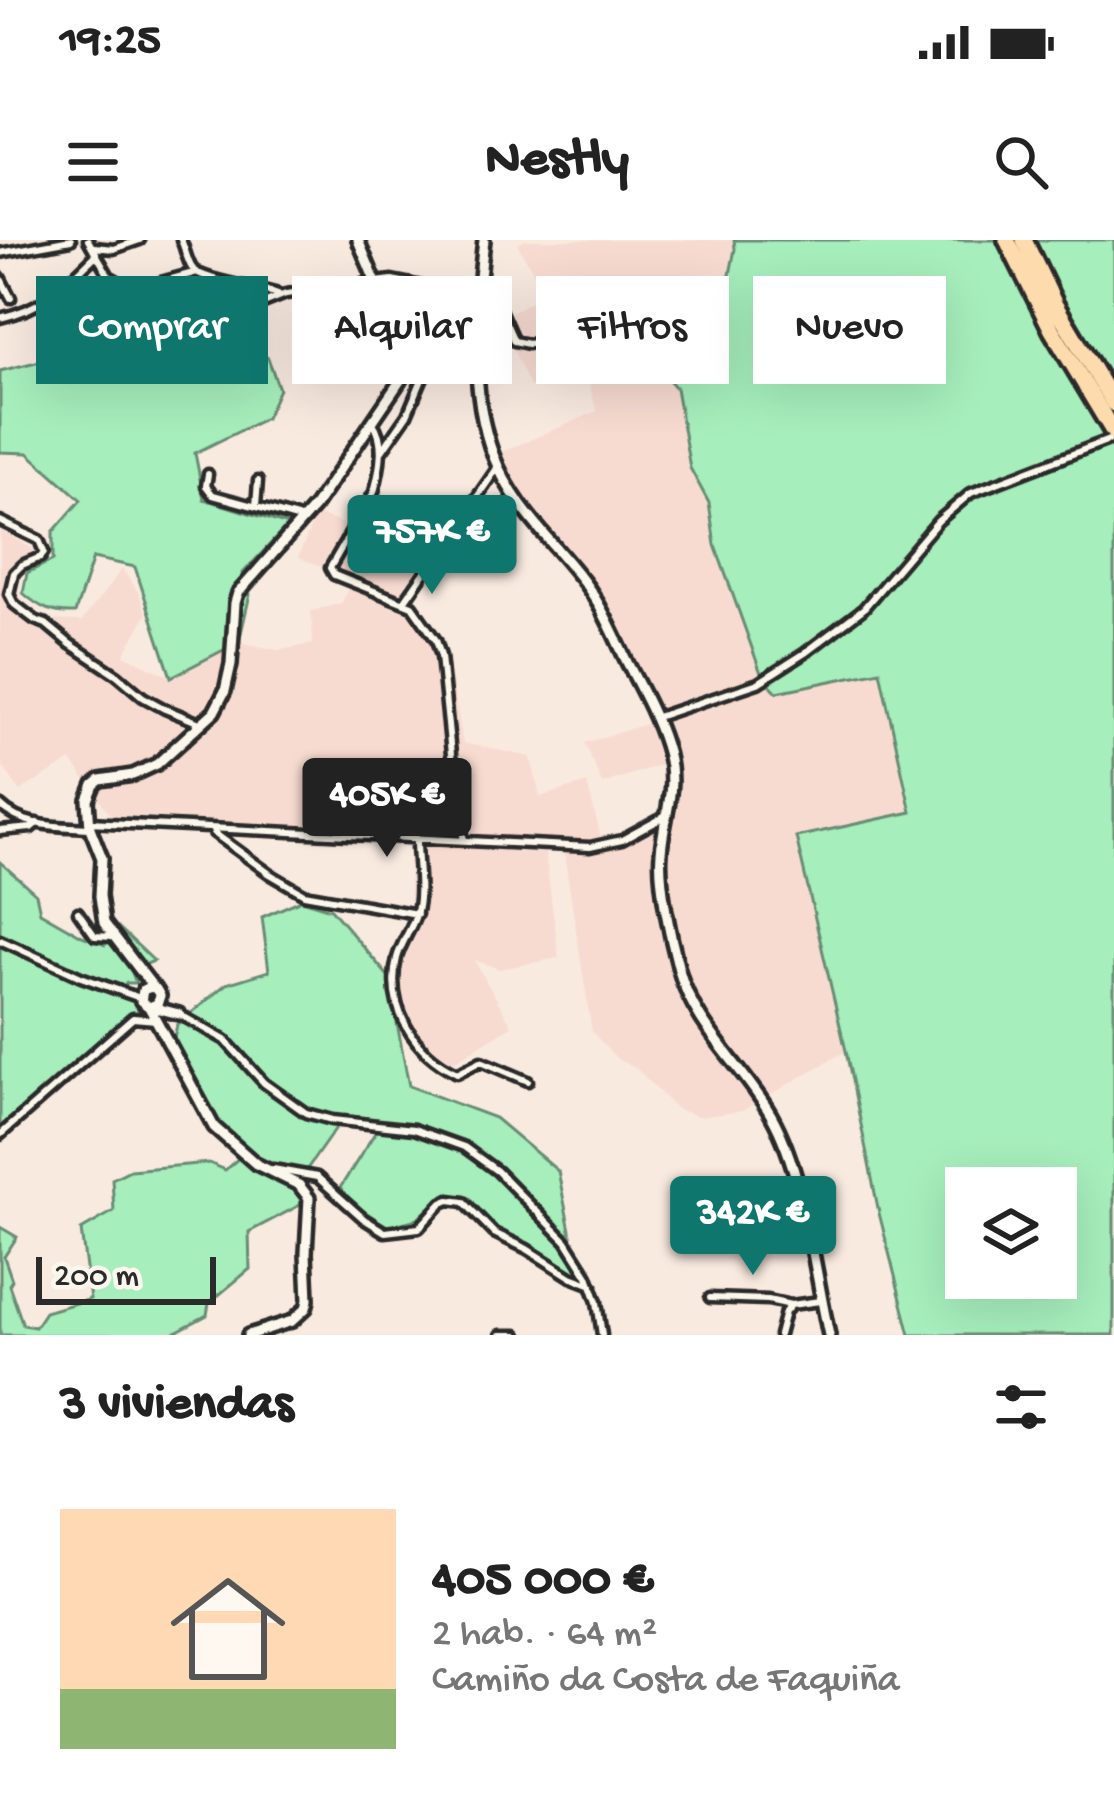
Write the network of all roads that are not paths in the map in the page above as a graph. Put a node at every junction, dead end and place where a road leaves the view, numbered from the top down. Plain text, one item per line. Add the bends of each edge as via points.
1 (71, 240) edge
2 (140, 240) edge
3 (181, 240) edge
4 (358, 240) edge
5 (484, 240) edge
6 (1007, 240) edge
7 (1024, 240) edge
8 (93, 247) edge
9 (0, 253) edge
10 (197, 272) junction
11 (109, 276) edge
12 (183, 276) edge
13 (373, 276) edge
14 (480, 276) edge
15 (0, 277) edge
16 (292, 294) edge
17 (281, 295) junction
18 (11, 298) dead end
19 (268, 300) edge
20 (0, 318) edge
21 (398, 384) edge
22 (420, 384) edge
23 (481, 384) edge
24 (1114, 404) edge
25 (373, 423) junction
26 (1114, 436) edge
27 (380, 454) junction
28 (498, 466) junction
29 (208, 474) dead end
30 (258, 481) dead end
31 (256, 506) junction
32 (304, 520) junction
33 (0, 521) edge
34 (404, 602) junction
35 (655, 718) junction
36 (201, 724) junction
37 (0, 805) edge
38 (668, 814) junction
39 (37, 823) junction
40 (90, 825) junction
41 (211, 830) junction
42 (0, 832) edge
43 (417, 841) junction
44 (464, 841) junction
45 (78, 912) dead end
46 (417, 914) junction
47 (113, 937) junction
48 (0, 940) edge
49 (145, 991) junction
50 (154, 1004) junction
51 (179, 1014) joint
52 (156, 1020) junction
53 (527, 1081) dead end
54 (0, 1135) edge
55 (263, 1168) junction
56 (592, 1286) junction
57 (710, 1298) dead end
58 (822, 1300) junction
59 (791, 1305) junction
60 (248, 1335) edge
61 (501, 1335) edge
62 (517, 1335) edge
63 (602, 1335) edge
64 (779, 1335) edge
65 (829, 1335) edge

1 - 9 street
2 - 8 street
3 - 10 street
4 - 13 street
5 - 14 street
6 - 26 highway
7 - 24 highway
8 - 11 street
8 - 20 street via 59,292
10 - 12 street
10 - 17 street
15 - 18 street
16 - 17 street
17 - 19 street
21 - 25 street
22 - 27 street
23 - 28 street
25 - 27 street
25 - 32 street
26 - 35 street via 971,493 863,609 805,653 758,683
27 - 34 street via 374,491 330,568
28 - 34 street
28 - 35 street via 600,607
29 - 31 street via 213,495
30 - 31 street
31 - 32 street
32 - 36 street via 238,593 225,691
33 - 36 street via 38,540 44,552 14,573 14,604 143,697
34 - 44 street via 441,656
35 - 38 street via 673,781
36 - 40 street via 144,772 94,785
37 - 39 street
38 - 44 street via 603,846
38 - 58 street via 661,872 679,969 700,1017 770,1113 788,1152
39 - 40 street
39 - 42 street
40 - 41 street
40 - 47 street via 102,858 101,910
41 - 43 street
41 - 46 street via 304,894
43 - 44 street
43 - 46 street
45 - 47 street via 95,936
46 - 53 street via 395,974 418,1046 457,1072 481,1061
47 - 49 street via 142,974
48 - 49 street via 98,984
49 - 50 street via 142,1003
49 - 50 street via 158,991
50 - 51 street
50 - 52 street
51 - 56 street via 225,1040 263,1083 307,1114 414,1129 464,1147 566,1241
52 - 54 street via 133,1018
52 - 55 street via 205,1115
55 - 56 street via 317,1177 385,1232 419,1228 442,1203 464,1202 494,1233
55 - 60 street via 309,1198 308,1300 292,1321
56 - 63 street
57 - 59 street
58 - 59 street
58 - 65 street
59 - 64 street
61 - 62 street

